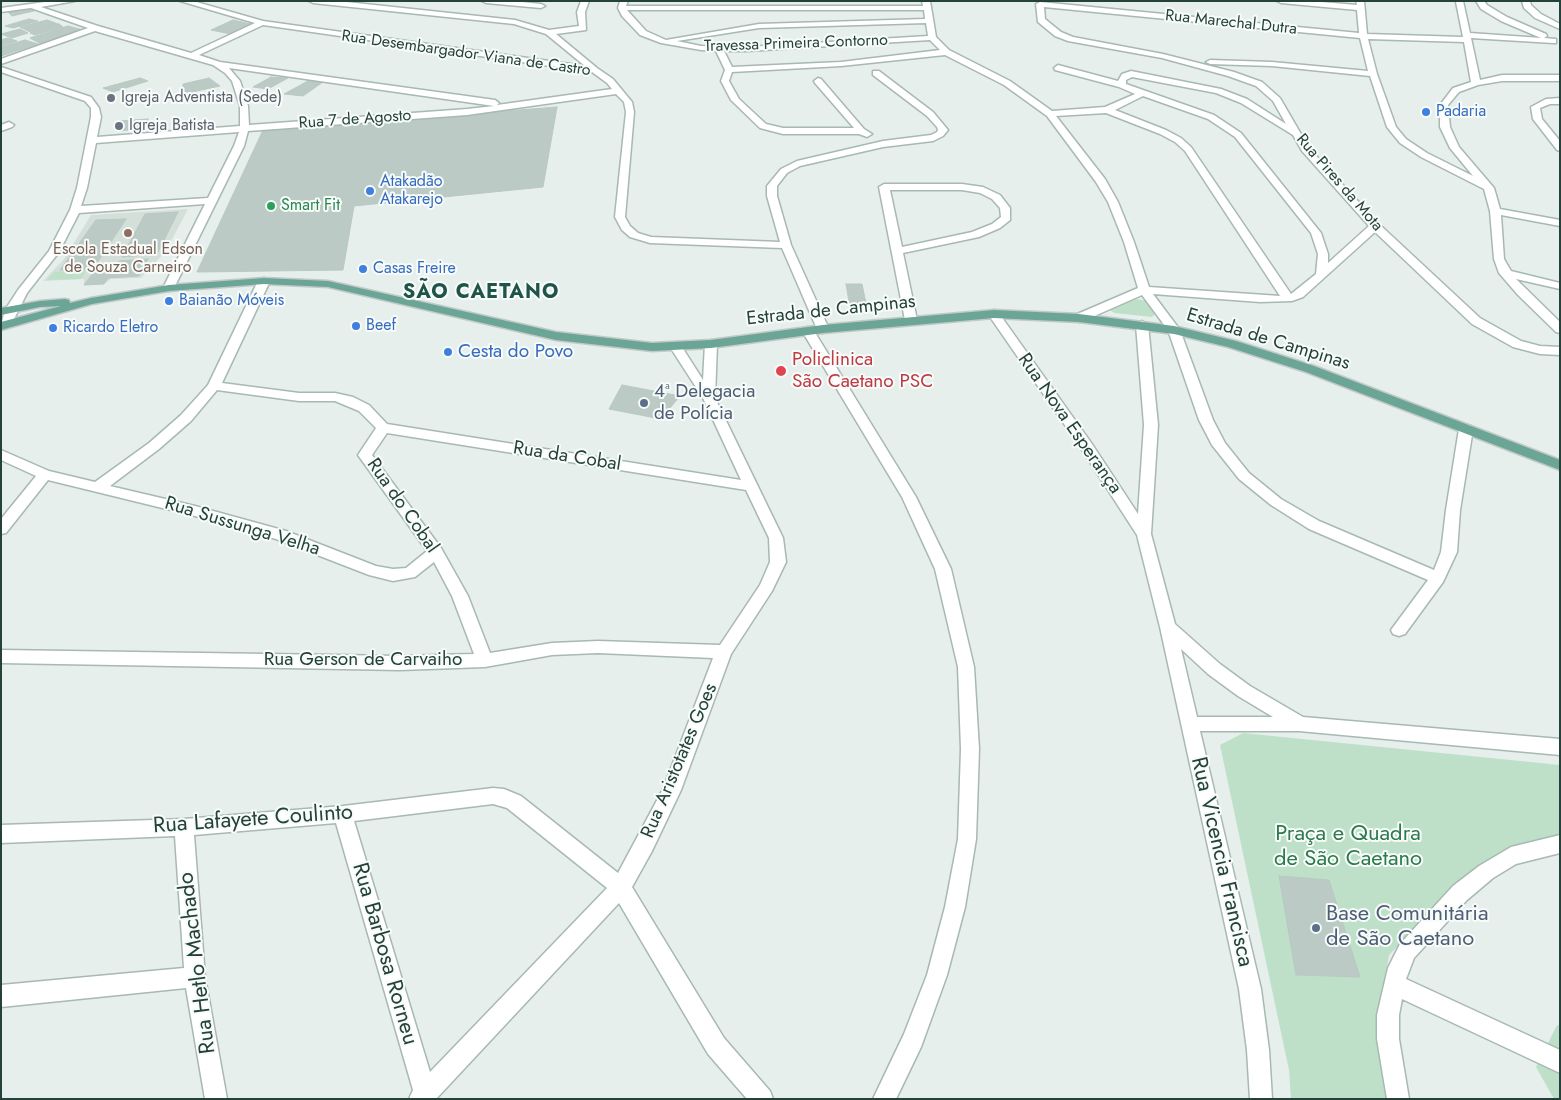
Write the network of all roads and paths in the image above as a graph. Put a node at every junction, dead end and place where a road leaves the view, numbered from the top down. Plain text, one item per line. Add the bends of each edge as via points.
1 (184, 1) edge
2 (313, 1) edge
3 (486, 1) edge
4 (585, 1) edge
5 (1281, 1) edge
6 (1526, 1) edge
7 (66, 2) edge
8 (1470, 2) edge
9 (1041, 3) edge
10 (1361, 4) edge
11 (9, 5) edge
12 (623, 5) edge
13 (927, 5) edge
14 (31, 6) junction
15 (541, 6) dead end
16 (1, 10) edge
17 (929, 21) junction
18 (262, 23) junction
19 (1560, 27) edge
20 (95, 28) junction
21 (549, 32) junction
22 (1363, 36) junction
23 (932, 38) junction
24 (1466, 38) junction
25 (661, 41) junction
26 (719, 49) junction
27 (946, 52) junction
28 (191, 56) junction
29 (1, 62) edge
30 (1184, 62) junction
31 (216, 63) junction
32 (1058, 68) dead end
33 (1, 69) edge
34 (594, 70) junction
35 (729, 70) junction
36 (876, 73) dead end
37 (1373, 74) junction
38 (1560, 78) edge
39 (1124, 80) junction
40 (818, 81) dead end
41 (1476, 83) junction
42 (618, 91) junction
43 (1143, 93) junction
44 (1560, 101) edge
45 (516, 106) junction
46 (1108, 110) junction
47 (1050, 114) junction
48 (245, 127) junction
49 (861, 131) junction
50 (1294, 133) junction
51 (92, 140) junction
52 (883, 144) junction
53 (1560, 148) edge
54 (1489, 188) junction
55 (211, 201) junction
56 (75, 210) junction
57 (1495, 211) junction
58 (1560, 223) edge
59 (1375, 226) junction
60 (786, 246) junction
61 (897, 251) junction
62 (1506, 273) junction
63 (1322, 275) junction
64 (264, 281) junction
65 (1560, 286) edge
66 (169, 288) junction
67 (1144, 290) junction
68 (1288, 299) junction
69 (91, 301) junction
70 (6, 311) edge
71 (994, 314) junction
72 (1079, 318) junction
73 (911, 320) junction
74 (4, 325) edge
75 (1142, 325) junction
76 (1560, 329) edge
77 (816, 330) junction
78 (1174, 330) junction
79 (711, 344) junction
80 (676, 347) junction
81 (1560, 351) edge
82 (214, 386) junction
83 (709, 398) junction
84 (383, 428) junction
85 (1466, 429) junction
86 (1, 454) edge
87 (1560, 465) edge
88 (45, 475) junction
89 (751, 486) junction
90 (97, 488) junction
91 (1, 529) edge
92 (1144, 534) junction
93 (436, 552) junction
94 (1438, 578) junction
95 (1168, 627) junction
96 (1398, 630) dead end
97 (724, 652) junction
98 (1, 656) edge
99 (485, 660) junction
100 (1190, 724) junction
101 (1299, 724) junction
102 (1560, 747) edge
103 (343, 814) junction
104 (184, 827) junction
105 (1, 834) edge
106 (1560, 844) edge
107 (621, 887) junction
108 (195, 977) junction
109 (1394, 984) junction
110 (1, 996) edge
111 (1560, 1062) edge
112 (423, 1096) edge
113 (216, 1099) edge
114 (762, 1099) edge
115 (884, 1099) edge
116 (1261, 1099) edge
117 (1398, 1099) edge

1 - 18 street, Rua Desembargador Viana de Castro
2 - 21 street via 497,19
3 - 15 street
4 - 21 street via 581,12 583,28
5 - 10 street
6 - 19 street via 1538,16
7 - 14 street
8 - 24 street
8 - 24 street, Rua Marechal Dutra via 1553,41
9 - 22 street, Rua Marechal Dutra
9 - 30 street, Rua Pires da Mota via 1041,20 1058,34
10 - 22 street
11 - 14 street
11 - 16 street
12 - 13 street
12 - 25 street, Travessa Primeira Contorno via 626,16 643,33
13 - 17 street
14 - 20 street
17 - 23 street
17 - 25 street via 759,26
18 - 28 street
18 - 34 street, Rua Desembargador Viana de Castro
20 - 28 street
20 - 29 street
21 - 34 street
22 - 24 street, Rua Marechal Dutra
22 - 37 street
23 - 26 street, Travessa Primeira Contorno
23 - 27 street
24 - 41 street
25 - 26 street, Travessa Primeira Contorno
26 - 35 street
27 - 35 street via 841,64
27 - 47 street via 1007,83
28 - 31 street
30 - 37 street via 1272,64
30 - 50 street, Rua Pires da Mota via 1259,84 1277,100
31 - 45 street
31 - 48 street via 236,81 244,106
32 - 39 street
33 - 51 street via 88,99 95,108 96,117
34 - 42 street, Rua Desembargador Viana de Castro
35 - 49 street via 725,81 735,100 769,128 783,131
36 - 52 street via 930,114 943,130 933,138
37 - 54 street via 1392,127 1402,141
38 - 41 street via 1502,78
39 - 43 street
39 - 50 street via 1143,75 1233,96
40 - 49 street
41 - 54 street via 1456,90 1444,105 1445,126 1461,156
42 - 45 street, Rua 7 de Agosto
42 - 60 street, Rua Desembargador Viana de Castro via 628,102 630,112 620,217 626,228 634,235 650,240
43 - 46 street
43 - 63 street via 1211,117 1238,135 1316,233 1323,254
44 - 53 street via 1549,101 1535,107 1538,119
45 - 48 street, Rua 7 de Agosto
46 - 47 street
46 - 68 street via 1163,132 1188,149
47 - 67 street via 1113,202
48 - 51 street, Rua 7 de Agosto
48 - 55 street
49 - 52 street
50 - 59 street, Rua Pires da Mota
51 - 56 street
52 - 60 street via 797,164 778,177 772,186 772,196
54 - 57 street
55 - 56 street
55 - 66 street
56 - 70 street via 54,252
57 - 58 street
57 - 62 street via 1499,259
59 - 63 street
59 - 81 street, Rua Pires da Mota via 1476,321 1517,344
60 - 77 street
61 - 61 street via 884,187 983,190 1006,208 1006,218 982,232
61 - 73 street
62 - 65 street
62 - 76 street
63 - 68 street
64 - 66 main road, Estrada de Campinas
64 - 80 main road, Estrada de Campinas via 300,281 358,289 556,336
64 - 82 street
66 - 69 main road, Estrada de Campinas
67 - 68 street
67 - 72 street
67 - 78 street
69 - 70 main road, Estrada de Campinas via 40,304
69 - 74 main road, Estrada de Campinas
70 - 74 street
71 - 72 main road, Estrada de Campinas
71 - 73 main road, Estrada de Campinas
71 - 92 street, Rua Nova Esperança
72 - 75 main road, Estrada de Campinas
73 - 77 main road, Estrada de Campinas
75 - 78 main road, Estrada de Campinas
75 - 92 street, Rua Vicencia Francisca via 1150,425
77 - 79 main road, Estrada de Campinas
77 - 115 street via 909,498 944,569 966,667 970,749 967,839 956,907 937,975 913,1039
78 - 85 main road, Estrada de Campinas via 1232,344 1310,369
78 - 94 street via 1206,420 1219,445 1244,476 1276,502 1314,525
79 - 80 main road, Estrada de Campinas
79 - 83 street, Rua Aristotates Goes
80 - 83 street, Rua Aristotates Goes
82 - 84 street, Rua do Cobal via 348,400 364,408
82 - 90 street via 186,418 154,446
83 - 89 street, Rua Aristotates Goes
84 - 89 street, Rua da Cobal
84 - 93 street, Rua do Cobal via 365,454
85 - 87 main road, Estrada de Campinas
85 - 94 street via 1449,552
86 - 88 street, Rua Sussunga Velha
88 - 90 street, Rua Sussunga Velha
88 - 91 street
89 - 97 street, Rua Aristotates Goes via 776,538 778,562 767,587
90 - 93 street, Rua Sussunga Velha via 281,535 374,571 410,573
92 - 95 street, Rua Vicencia Francisca
93 - 99 street, Rua do Cobal via 460,596
94 - 96 street
95 - 100 street, Rua Vicencia Francisca
95 - 101 street via 1214,669
97 - 99 street, Rua Gerson de Carvaiho via 598,647 552,649
97 - 107 street, Rua Aristotates Goes via 672,790
98 - 99 street, Rua Gerson de Carvaiho via 400,663
100 - 101 street
100 - 116 street, Rua Vicencia Francisca via 1250,989
101 - 102 street
103 - 104 street, Rua Lafayete Coulinto
103 - 107 street, Rua Lafayete Coulinto via 504,797
103 - 112 street, Rua Barbosa Rorneu
104 - 105 street, Rua Lafayete Coulinto
104 - 108 street, Rua Hetlo Machado
106 - 109 street via 1511,856 1460,893 1407,951
107 - 112 street, Rua Aristotates Goes
107 - 114 street via 716,1046
108 - 110 street
108 - 113 street, Rua Hetlo Machado
109 - 111 street
109 - 117 street via 1388,1015 1388,1039

